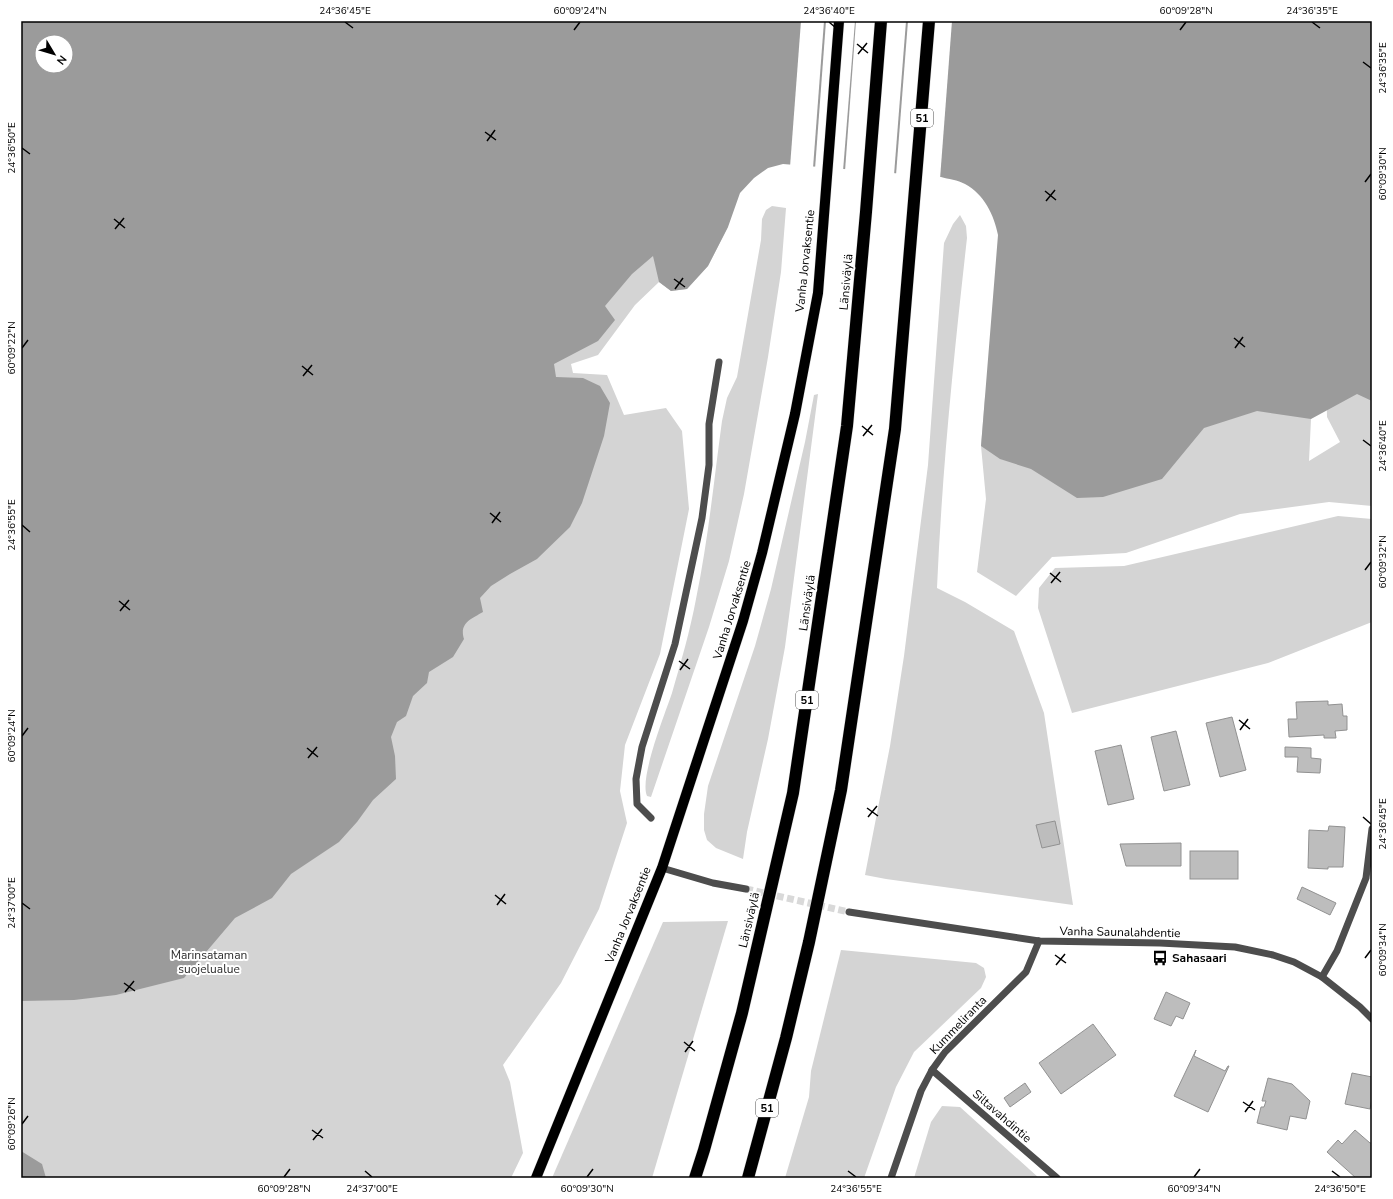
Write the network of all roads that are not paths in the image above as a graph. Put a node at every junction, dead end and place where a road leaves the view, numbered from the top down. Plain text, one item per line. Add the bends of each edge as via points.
1 (839, 21) edge
2 (881, 21) edge
3 (929, 21) edge
4 (719, 362) dead end
5 (651, 818) dead end
6 (1372, 829) edge
7 (662, 868) junction
8 (746, 889) tunnel mouth
9 (850, 912) tunnel mouth
10 (1039, 941) junction
11 (1322, 977) junction
12 (1372, 1019) edge
13 (932, 1070) junction
14 (536, 1178) edge
15 (695, 1178) edge
16 (748, 1178) edge
17 (891, 1178) edge
18 (1057, 1178) edge

1 - 7 main road, Vanha Jorvaksentie via 818,293 795,414 743,621
2 - 15 highway, Länsiväylä / 51 via 847,426 793,793 742,1012
3 - 16 highway, 51 via 896,429 841,790 786,1038
4 - 5 street via 709,424 709,465 702,518 675,644 642,747 636,779 637,804
6 - 11 street via 1366,878 1337,951
7 - 8 street via 713,884
7 - 14 main road, Vanha Jorvaksentie
9 - 10 street, Vanha Saunalahdentie
10 - 11 street, Vanha Saunalahdentie via 1235,947 1294,962
10 - 13 street, Kummeliranta via 1026,972 945,1052
11 - 12 street, Vanha Saunalahdentie
13 - 17 street, Kummeliranta via 921,1091
13 - 18 street, Siltavahdintie

